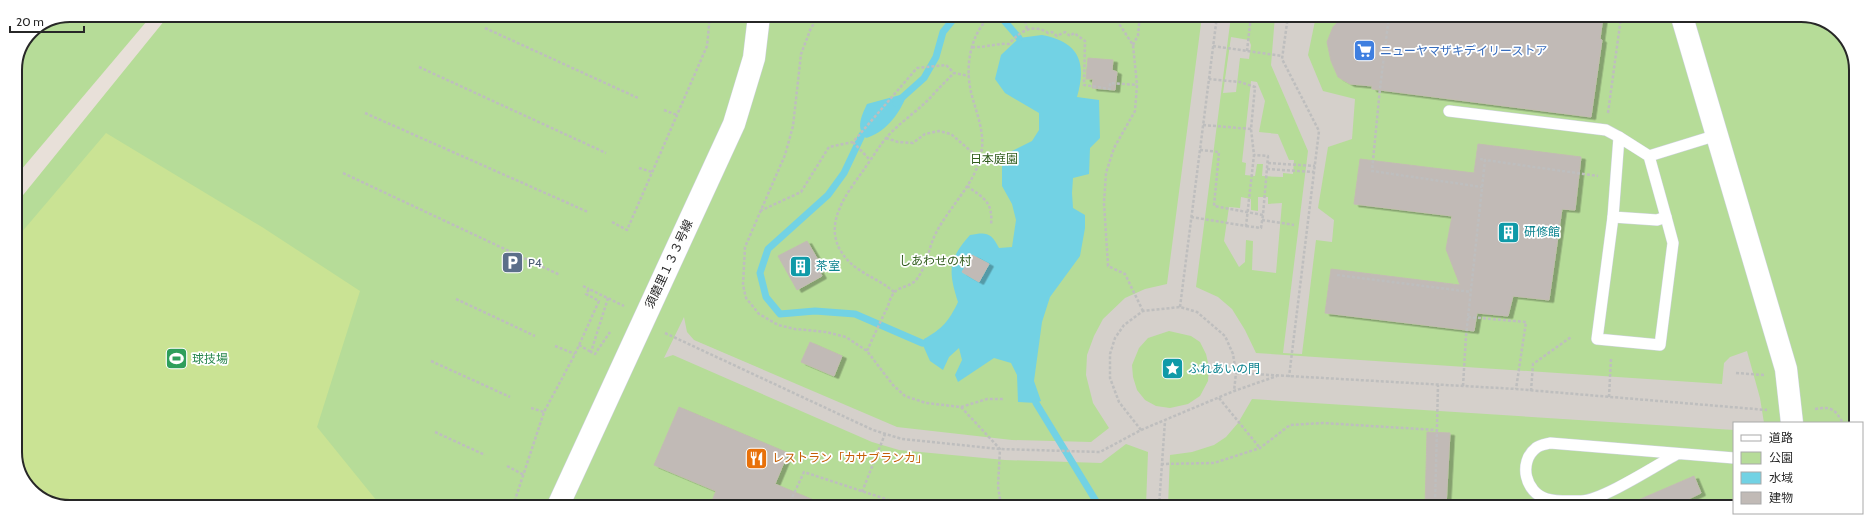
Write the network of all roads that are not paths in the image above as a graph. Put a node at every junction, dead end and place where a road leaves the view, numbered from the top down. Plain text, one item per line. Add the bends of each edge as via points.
1 (758, 22) edge
2 (1683, 22) edge
3 (1449, 111) dead end
4 (1717, 135) junction
5 (1620, 137) junction
6 (1649, 156) junction
7 (1613, 218) junction
8 (1666, 218) junction
9 (1792, 422) edge
10 (1677, 454) junction
11 (1733, 458) edge
12 (561, 500) edge
13 (1564, 500) edge
14 (1586, 500) edge

1 - 12 street, 須磨里１３３号線 via 754,58 734,124
2 - 4 street
3 - 5 lane via 1606,130
4 - 6 lane
4 - 9 street via 1786,369
5 - 6 lane
5 - 7 lane
6 - 8 lane
7 - 8 lane
7 - 8 lane via 1597,339 1660,345 1673,243
10 - 11 lane
10 - 13 lane via 1550,443 1536,447 1528,459 1529,486 1547,499
10 - 14 lane via 1598,497

